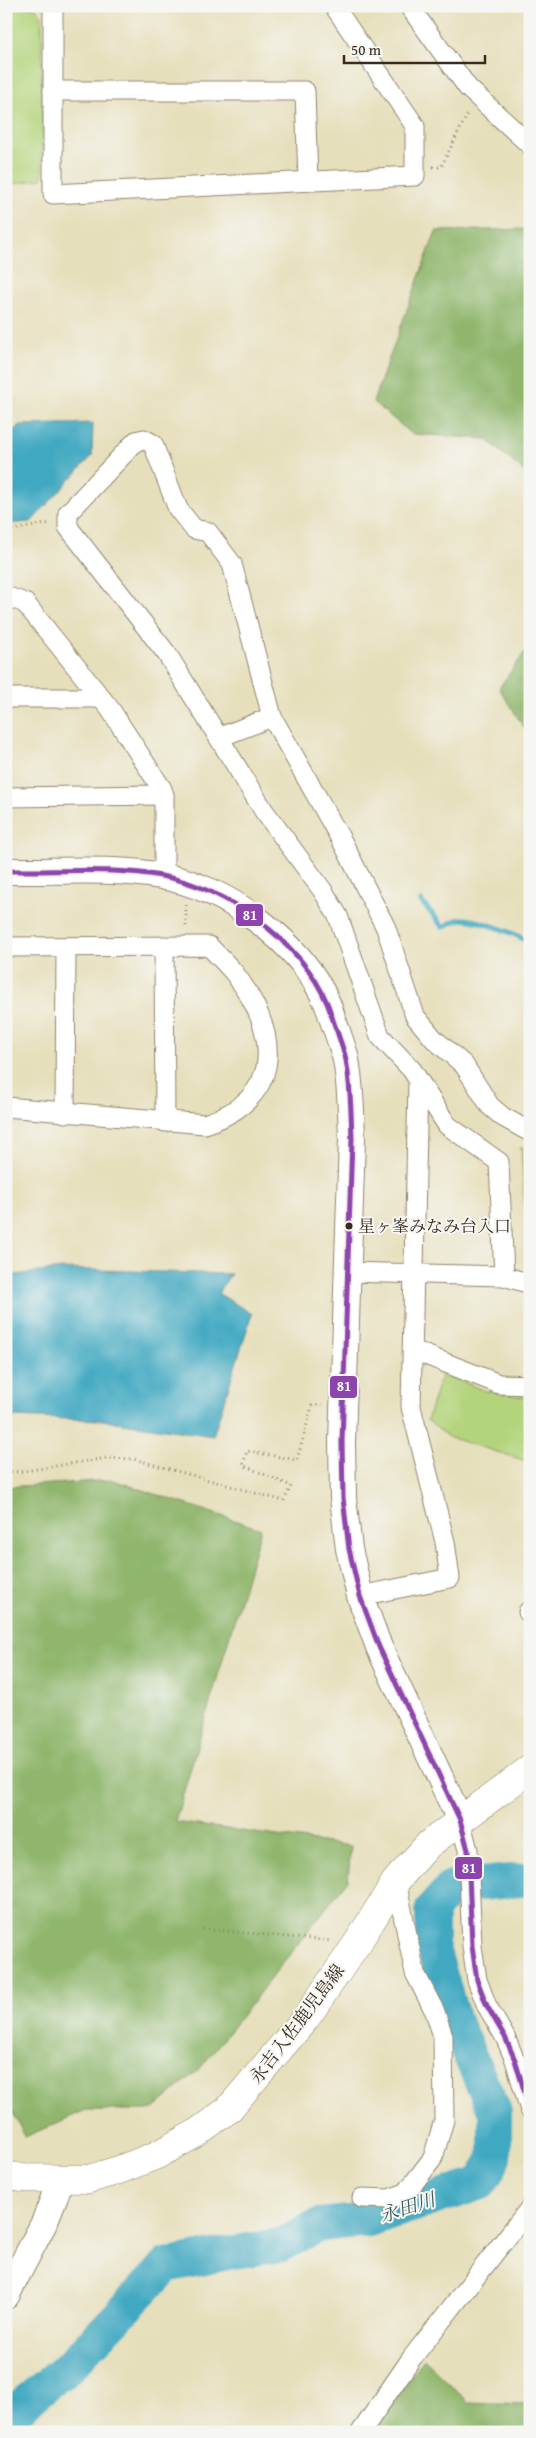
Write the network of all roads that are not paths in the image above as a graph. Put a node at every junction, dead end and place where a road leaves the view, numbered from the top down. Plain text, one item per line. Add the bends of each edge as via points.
1 (53, 6) edge
2 (334, 6) edge
3 (408, 6) edge
4 (53, 91) junction
5 (530, 145) edge
6 (308, 181) junction
7 (6, 596) edge
8 (6, 698) edge
9 (101, 698) junction
10 (272, 717) junction
11 (220, 737) junction
12 (164, 795) junction
13 (6, 797) edge
14 (6, 871) edge
15 (175, 879) junction
16 (164, 946) junction
17 (6, 947) edge
18 (66, 947) junction
19 (418, 1081) junction
20 (6, 1107) edge
21 (65, 1113) junction
22 (165, 1122) junction
23 (530, 1132) edge
24 (346, 1272) junction
25 (414, 1274) junction
26 (504, 1276) junction
27 (530, 1284) edge
28 (412, 1350) junction
29 (530, 1385) edge
30 (360, 1596) junction
31 (530, 1769) edge
32 (460, 1820) junction
33 (396, 1881) junction
34 (530, 2110) edge
35 (6, 2175) edge
36 (61, 2180) junction
37 (362, 2198) dead end
38 (530, 2208) edge
39 (6, 2296) edge
40 (361, 2432) edge

1 - 4 street
2 - 6 street via 415,126 415,176
3 - 5 street via 468,88
4 - 6 street via 306,90
4 - 6 street via 53,194
7 - 9 street via 25,603
8 - 9 street
9 - 12 street
10 - 11 street
10 - 11 street via 232,564 208,532 194,529 178,509 154,444 144,439 136,441 68,513 68,527 167,654
10 - 23 street via 343,843 386,928 415,1016 464,1065 490,1106
11 - 19 street via 264,811 338,916 380,1036 412,1070
12 - 13 street
12 - 15 street
14 - 15 street via 130,872
15 - 24 street via 235,904 265,925 309,973 327,1002 346,1058 350,1090 352,1139
16 - 18 street
16 - 22 street
16 - 22 street via 209,946 235,974 261,1019 268,1044 268,1066 249,1099 222,1118 205,1124
17 - 18 street
18 - 21 street
19 - 25 street
19 - 26 street via 446,1125 499,1162
20 - 21 street
21 - 22 street
24 - 25 street
24 - 30 street via 343,1498 349,1549
25 - 26 street
25 - 28 street
26 - 27 street
28 - 29 street via 499,1384
28 - 30 street via 412,1412 445,1542 450,1578
30 - 32 street via 379,1647
31 - 32 main road, 永吉入佐鹿児島線
32 - 33 main road, 永吉入佐鹿児島線 via 429,1844
32 - 34 street via 468,1850 476,1980 505,2037
33 - 36 main road, 永吉入佐鹿児島線 via 306,2018 228,2110 195,2134 157,2155 89,2179
33 - 37 street via 415,1973 443,2036 444,2120 433,2158 406,2193 389,2199
35 - 36 main road, 永吉入佐鹿児島線
36 - 39 street via 44,2223
38 - 40 street via 411,2358

